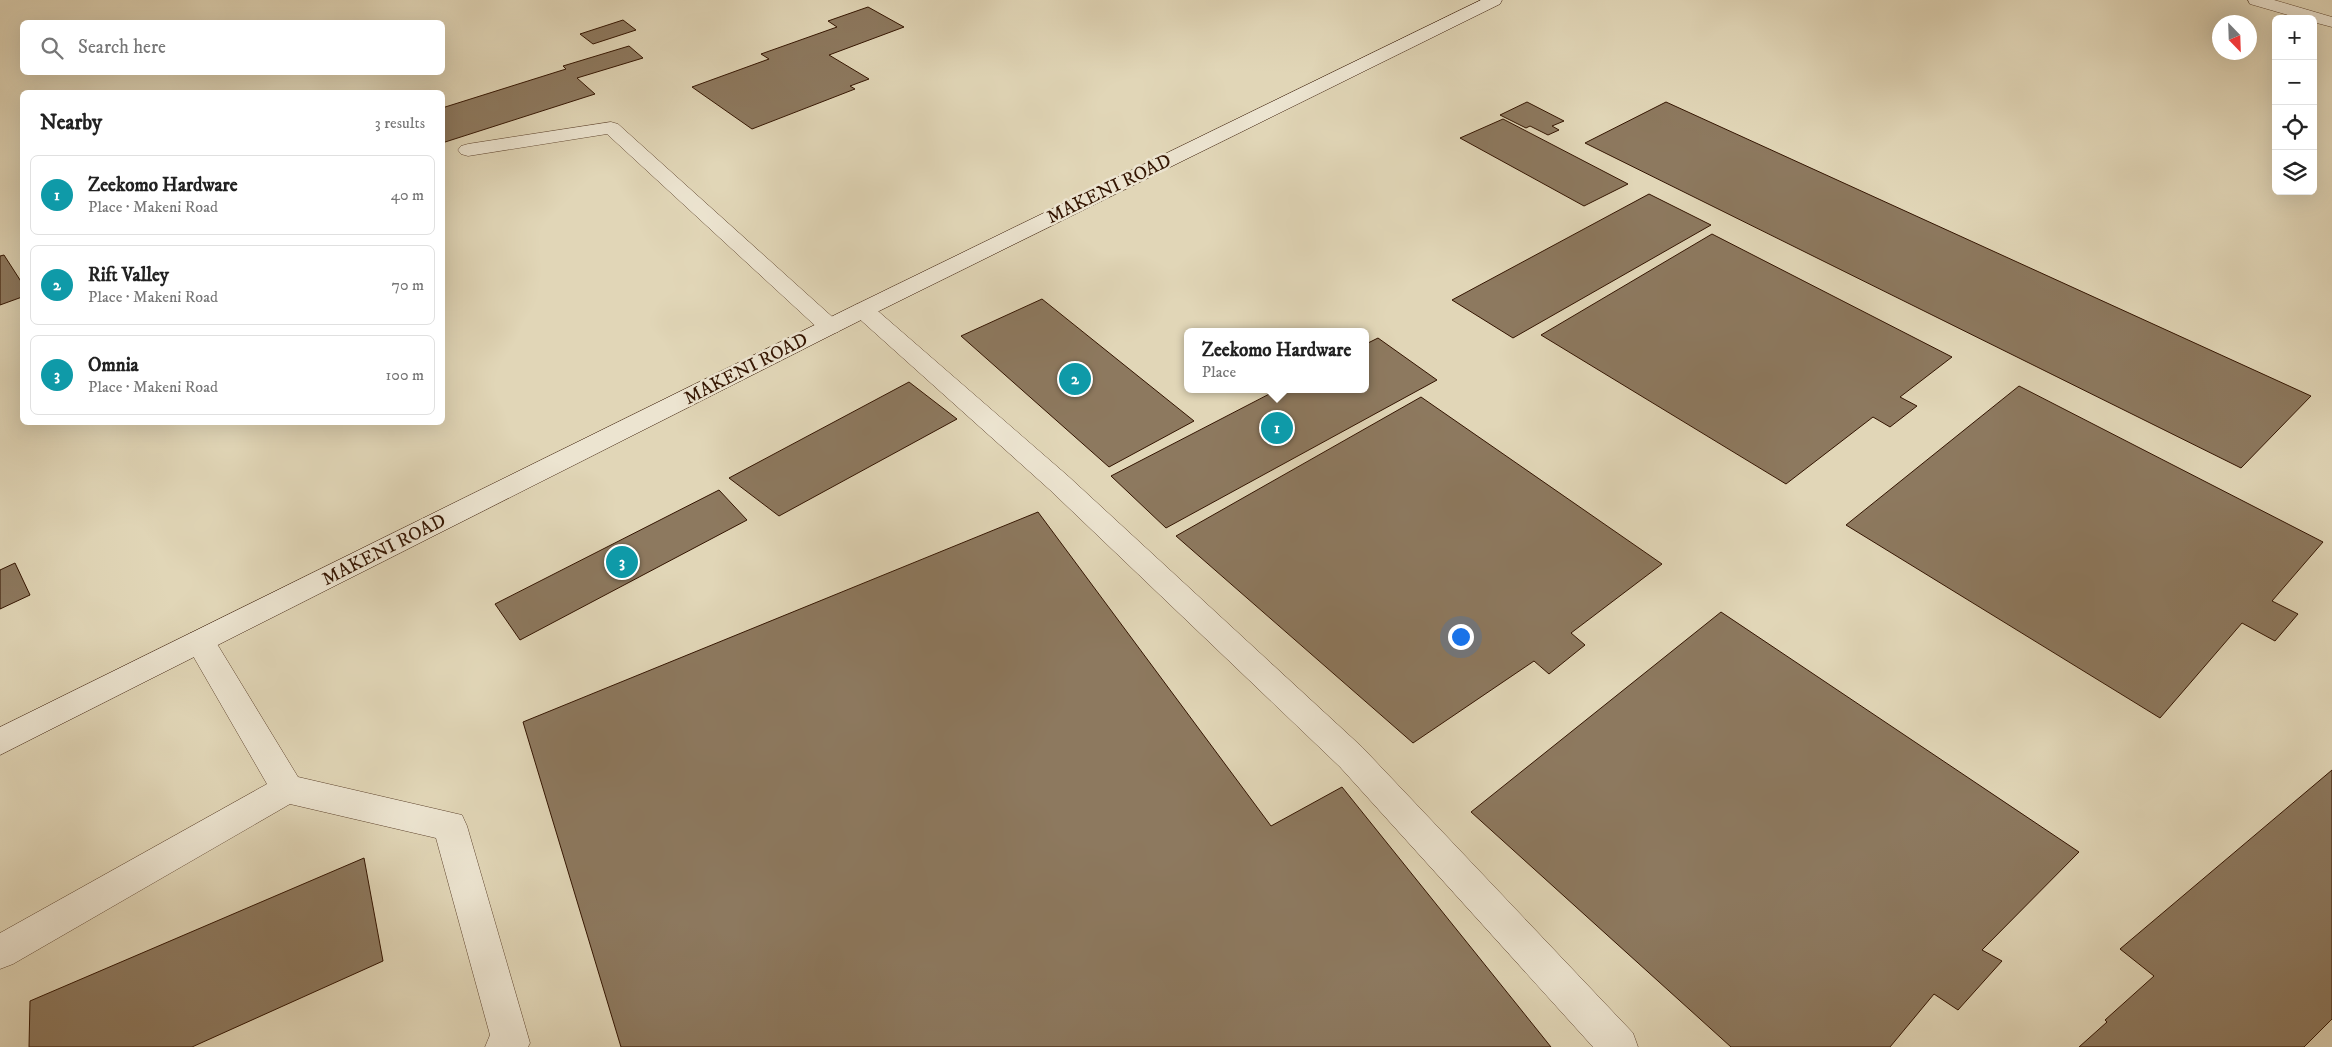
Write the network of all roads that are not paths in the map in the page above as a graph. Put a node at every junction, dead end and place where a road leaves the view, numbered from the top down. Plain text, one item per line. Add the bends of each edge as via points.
1 (1494, 0) edge
2 (2256, 0) edge
3 (2332, 22) edge
4 (468, 150) dead end
5 (863, 310) junction
6 (830, 327) junction
7 (200, 642) junction
8 (0, 742) edge
9 (288, 789) junction
10 (0, 952) edge
11 (509, 1046) edge
12 (1619, 1047) edge

1 - 5 main road, MAKENI ROAD
2 - 3 main road
4 - 6 main road via 611,128
5 - 6 main road, MAKENI ROAD
5 - 12 main road via 1059,484 1351,757
6 - 7 main road, MAKENI ROAD
7 - 8 main road, MAKENI ROAD
7 - 9 main road
9 - 10 main road
9 - 11 main road via 450,826

